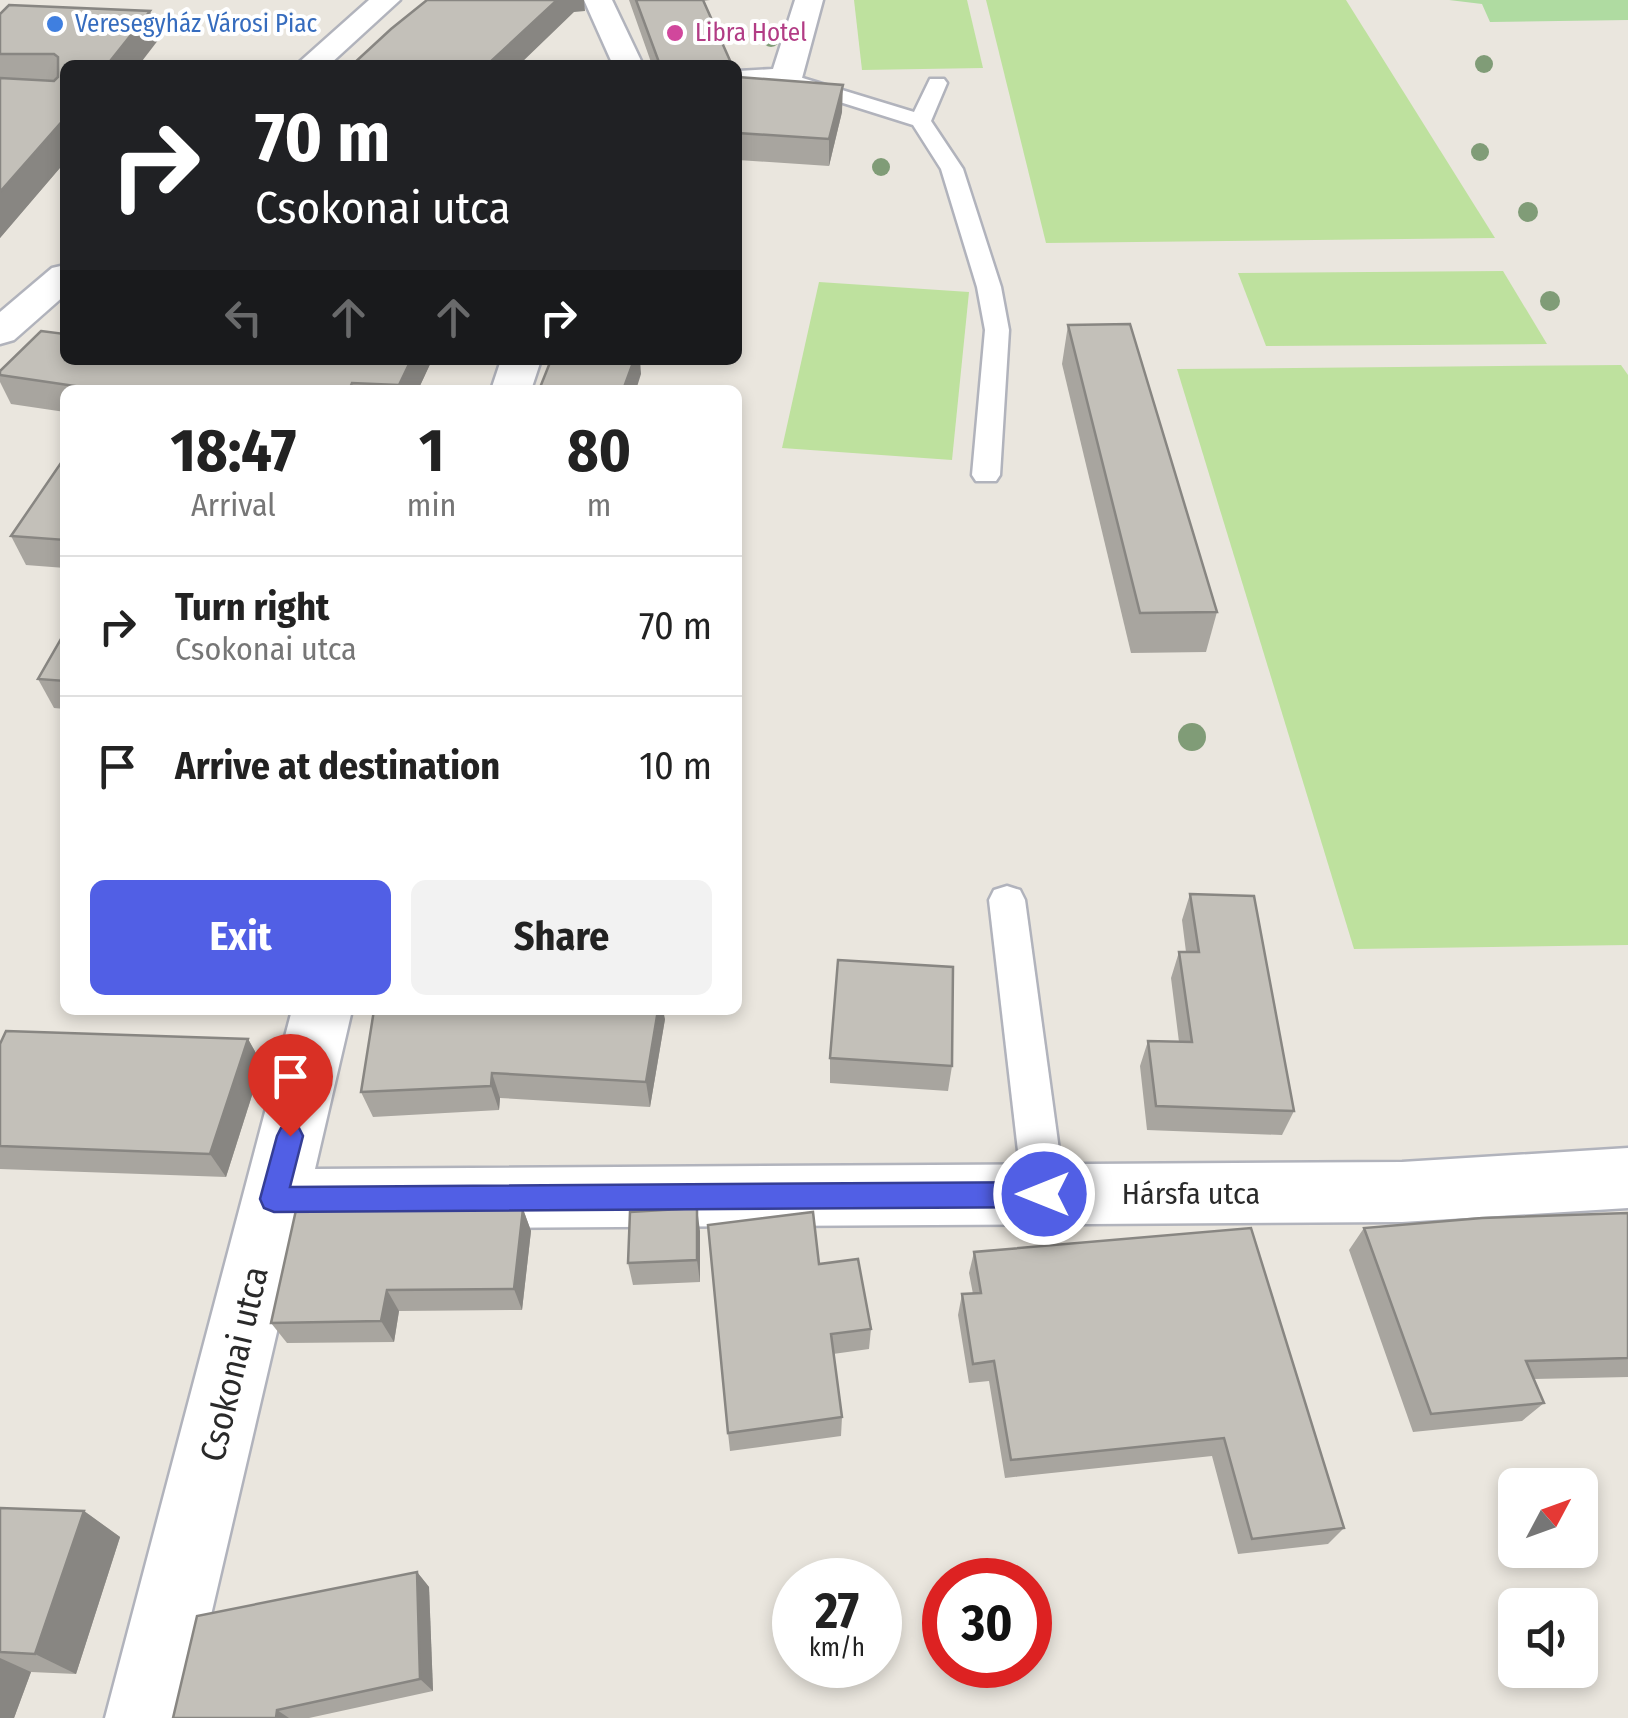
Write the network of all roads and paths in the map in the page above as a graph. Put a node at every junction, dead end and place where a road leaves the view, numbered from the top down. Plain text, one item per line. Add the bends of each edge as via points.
1 (386, 0) edge
2 (598, 0) edge
3 (808, 0) edge
4 (317, 60) edge
5 (626, 60) edge
6 (786, 78) junction
7 (742, 80) edge
8 (937, 83) dead end
9 (921, 121) junction
10 (60, 280) edge
11 (0, 332) edge
12 (986, 476) dead end
13 (1007, 900) dead end
14 (321, 1015) edge
15 (1628, 1178) edge
16 (1044, 1194) junction
17 (274, 1199) junction
18 (146, 1718) edge

1 - 4 street
2 - 5 street
3 - 6 street
6 - 7 street
6 - 9 lane
8 - 9 lane
9 - 12 lane via 952,169 990,287 997,330
10 - 11 street
13 - 16 lane
14 - 17 street, Csokonai utca
15 - 16 street, Hársfa utca via 1402,1192
16 - 17 street, Hársfa utca
17 - 18 street, Csokonai utca

